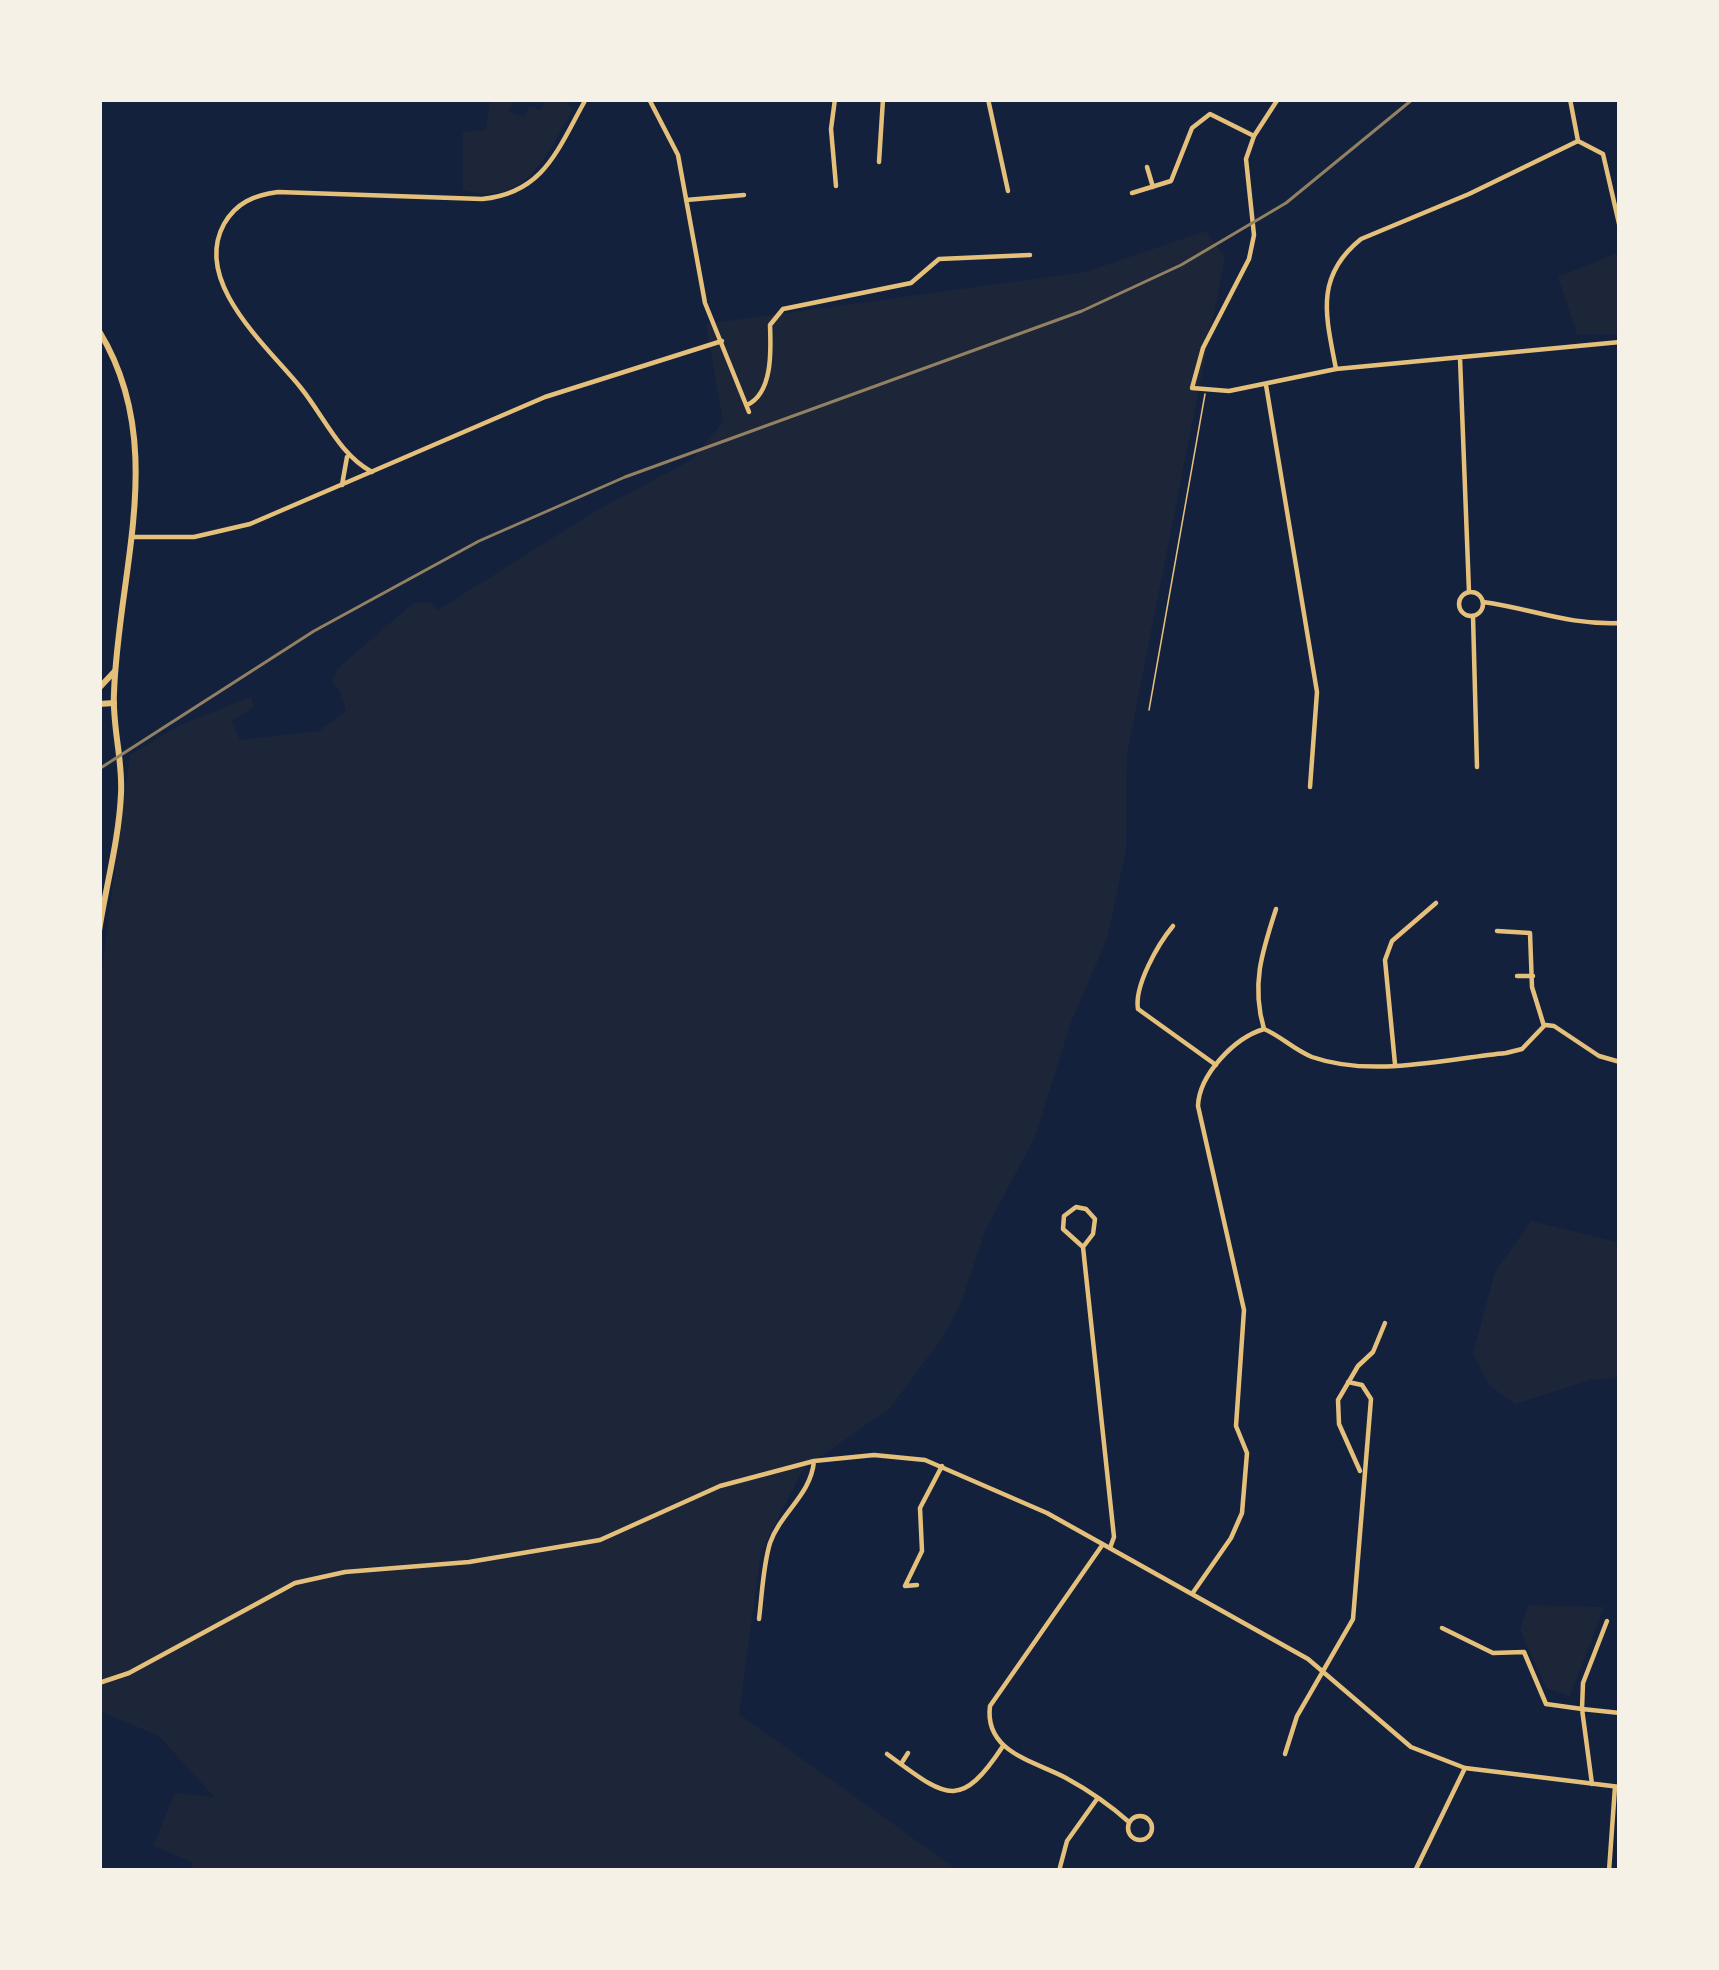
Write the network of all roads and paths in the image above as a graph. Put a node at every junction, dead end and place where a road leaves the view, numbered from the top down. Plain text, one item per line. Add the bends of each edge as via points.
1 (586, 99) edge
2 (649, 99) edge
3 (836, 99) edge
4 (883, 99) edge
5 (988, 99) edge
6 (1278, 99) edge
7 (1570, 99) edge
8 (1254, 136) junction
9 (1578, 141) junction
10 (879, 162) dead end
11 (1148, 167) dead end
12 (836, 186) dead end
13 (1153, 187) junction
14 (1008, 191) dead end
15 (1132, 193) dead end
16 (744, 195) dead end
17 (686, 200) junction
18 (1620, 227) edge
19 (1030, 255) dead end
20 (99, 331) edge
21 (722, 341) junction
22 (1620, 342) edge
23 (1460, 357) junction
24 (1336, 368) junction
25 (1265, 385) junction
26 (1205, 390) junction
27 (347, 457) junction
28 (372, 472) junction
29 (343, 484) junction
30 (134, 537) junction
31 (1469, 592) junction
32 (1484, 602) junction
33 (1473, 616) junction
34 (1620, 623) edge
35 (116, 670) junction
36 (99, 688) edge
37 (114, 703) junction
38 (99, 704) edge
39 (1149, 710) dead end
40 (1477, 767) dead end
41 (1310, 787) dead end
42 (1436, 903) dead end
43 (1276, 909) dead end
44 (1173, 926) dead end
45 (99, 931) edge
46 (1497, 931) dead end
47 (1517, 976) dead end
48 (1533, 976) junction
49 (1544, 1026) junction
50 (1264, 1029) junction
51 (1620, 1062) edge
52 (1216, 1064) junction
53 (1395, 1064) junction
54 (1082, 1247) junction
55 (1385, 1323) dead end
56 (1348, 1382) junction
57 (814, 1461) junction
58 (943, 1466) junction
59 (1362, 1476) junction
60 (1107, 1546) junction
61 (917, 1585) dead end
62 (1192, 1594) junction
63 (759, 1618) dead end
64 (1607, 1621) dead end
65 (1442, 1628) dead end
66 (1324, 1672) junction
67 (99, 1683) edge
68 (1582, 1709) junction
69 (1620, 1713) edge
70 (1004, 1745) junction
71 (887, 1754) dead end
72 (908, 1754) dead end
73 (1286, 1754) dead end
74 (901, 1764) junction
75 (1465, 1768) junction
76 (1592, 1784) junction
77 (1618, 1786) edge
78 (1097, 1799) junction
79 (1129, 1822) junction
80 (1059, 1871) edge
81 (1415, 1871) edge
82 (1609, 1871) edge

1 - 27 street via 538,179 513,193 482,199 278,192 233,210 215,253 217,276
2 - 17 street via 678,154
3 - 12 street
4 - 10 street
5 - 14 street
6 - 8 street
7 - 9 street
8 - 13 street via 1216,114 1203,118 1175,177
8 - 26 street via 1246,166 1250,259 1199,361 1192,388
9 - 18 street via 1603,154
9 - 24 street via 1347,251 1325,309
11 - 13 street
13 - 15 street
16 - 17 street
17 - 21 street via 700,285
19 - 21 street via 940,260 911,283 783,309 770,325 772,358 748,409
20 - 30 main road via 136,447
21 - 28 street via 544,397
22 - 23 street
23 - 24 street
23 - 31 street
24 - 25 street
25 - 26 street
25 - 41 street via 1317,692
26 - 39 lane
27 - 28 street
27 - 29 street
28 - 29 street
29 - 30 street via 226,531
30 - 35 main road
31 - 32 street
31 - 33 street via 1459,605
32 - 33 street
32 - 34 street via 1565,622
33 - 40 street
35 - 36 main road
35 - 37 main road
37 - 38 main road
37 - 45 main road via 121,790
42 - 53 street via 1392,941 1385,960
43 - 50 street via 1256,976
44 - 52 street via 1140,988 1138,1009
46 - 48 street via 1529,932
47 - 48 street
48 - 49 street
49 - 51 street
49 - 53 street via 1516,1052
50 - 52 street
50 - 53 street via 1316,1058
52 - 62 street via 1198,1106 1244,1310 1236,1426 1247,1475 1231,1538
54 - 54 street via 1063,1229 1076,1207 1095,1219
54 - 60 street via 1114,1537
55 - 56 street
56 - 59 street via 1338,1419
56 - 59 street via 1371,1399
57 - 58 street via 874,1454
57 - 63 street via 809,1487 770,1542
57 - 67 street via 720,1486 600,1540 295,1583
58 - 60 street
58 - 61 street via 920,1508 922,1551 904,1586
59 - 66 street via 1353,1619
60 - 62 street
60 - 70 street via 990,1706 988,1721
62 - 66 street
64 - 68 street via 1583,1683
65 - 68 street via 1492,1653 1524,1652 1546,1704
66 - 73 street
66 - 75 street via 1412,1747
68 - 69 street
68 - 76 street
70 - 74 street via 968,1789 935,1787
70 - 78 street
71 - 74 street
72 - 74 street
75 - 76 street
75 - 81 street
76 - 77 street
77 - 82 street
78 - 79 street
78 - 80 street via 1067,1841
79 - 79 street via 1138,1840 1152,1831 1147,1817

